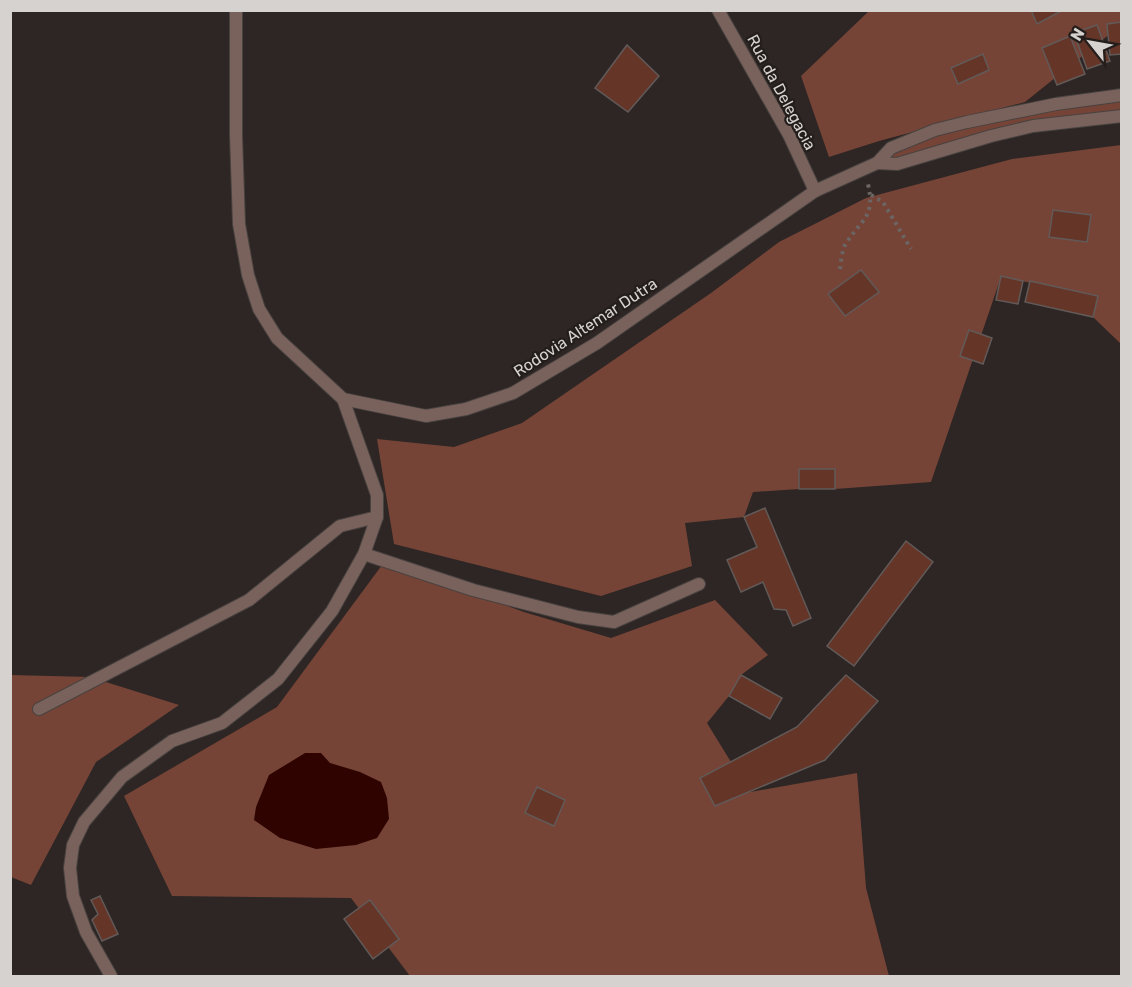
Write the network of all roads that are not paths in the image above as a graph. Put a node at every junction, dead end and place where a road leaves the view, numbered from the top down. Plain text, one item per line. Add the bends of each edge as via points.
1 (236, 10) edge
2 (718, 10) edge
3 (1122, 95) edge
4 (1122, 116) edge
5 (877, 163) junction
6 (815, 191) junction
7 (344, 399) junction
8 (377, 518) junction
9 (364, 554) junction
10 (699, 584) dead end
11 (39, 710) dead end
12 (111, 976) edge

1 - 7 street via 239,224 248,275 260,309 277,338
2 - 6 street, Rua da Delegacia via 789,135
3 - 5 street via 1056,104 935,130 891,148
4 - 5 street via 1033,126 897,164
5 - 6 street, Rodovia Altemar Dutra
6 - 7 street, Rodovia Altemar Dutra via 597,343 513,393 466,409 426,416
7 - 8 street via 377,495
8 - 9 street
8 - 11 street via 340,526 249,600
9 - 10 street via 473,590 578,617 614,622
9 - 12 street via 333,611 278,679 222,723 172,741 122,777 84,822 72,845 73,896 86,932

